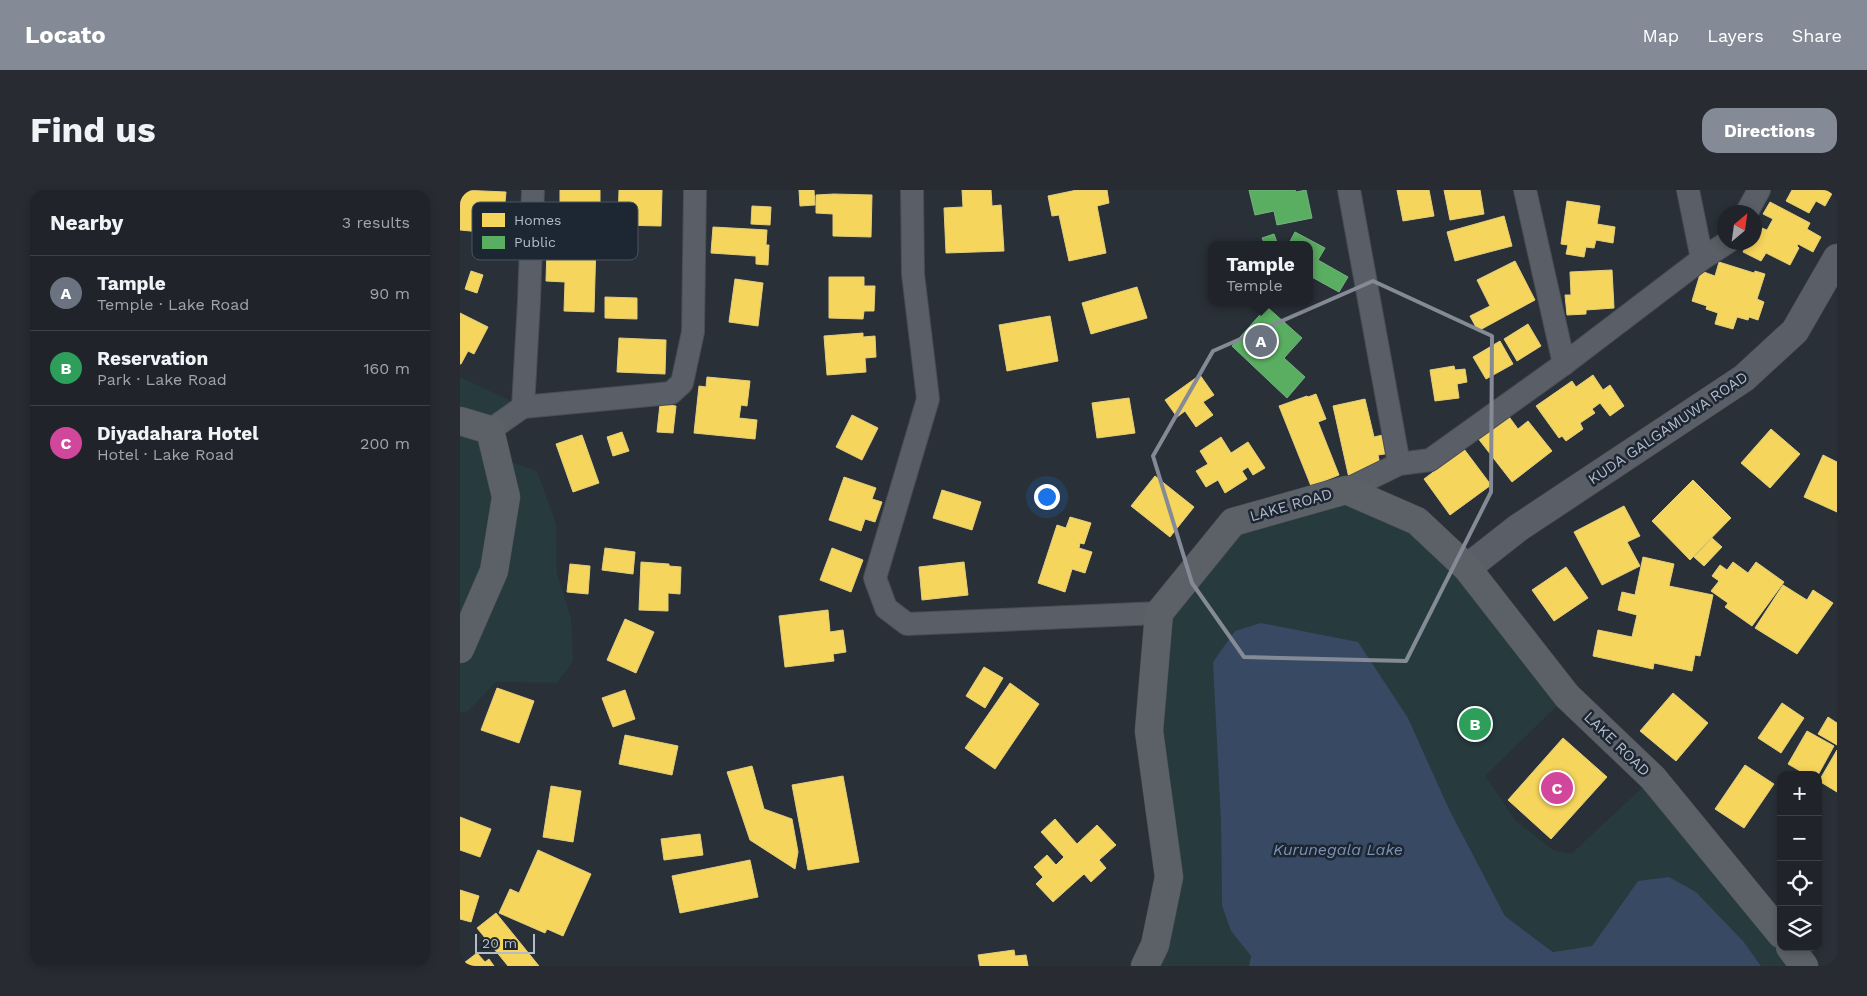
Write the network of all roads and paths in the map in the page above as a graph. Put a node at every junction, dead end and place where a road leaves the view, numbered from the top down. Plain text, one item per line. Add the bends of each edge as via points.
1 (695, 190) edge
2 (912, 190) edge
3 (1349, 190) edge
4 (1525, 190) edge
5 (1688, 190) edge
6 (1759, 190) edge
7 (1751, 205) edge
8 (1717, 249) edge
9 (1837, 258) edge
10 (1702, 259) junction
11 (530, 260) edge
12 (1564, 364) junction
13 (523, 407) junction
14 (460, 421) edge
15 (490, 430) junction
16 (1399, 464) junction
17 (1346, 490) junction
18 (1467, 568) junction
19 (1159, 613) junction
20 (460, 649) edge
21 (1777, 929) edge
22 (1793, 951) edge
23 (1145, 966) edge
24 (1804, 966) edge

1 - 13 street via 693,332 682,383 671,393
2 - 19 street via 913,274 928,399 875,578 886,608 907,624
3 - 16 street
4 - 12 street
5 - 10 street
6 - 7 street
8 - 10 street
9 - 18 street, KUDA GALGAMUWA ROAD via 1795,331 1744,378 1518,528
10 - 12 street
11 - 13 street
12 - 16 street via 1430,460
13 - 15 street
14 - 15 main road
15 - 20 main road via 506,497 494,570
16 - 17 street
17 - 18 main road, LAKE ROAD via 1417,521
17 - 19 main road, LAKE ROAD via 1233,522
18 - 21 main road, LAKE ROAD via 1567,696 1653,778
19 - 23 main road via 1148,731 1169,876 1156,945
22 - 24 main road

